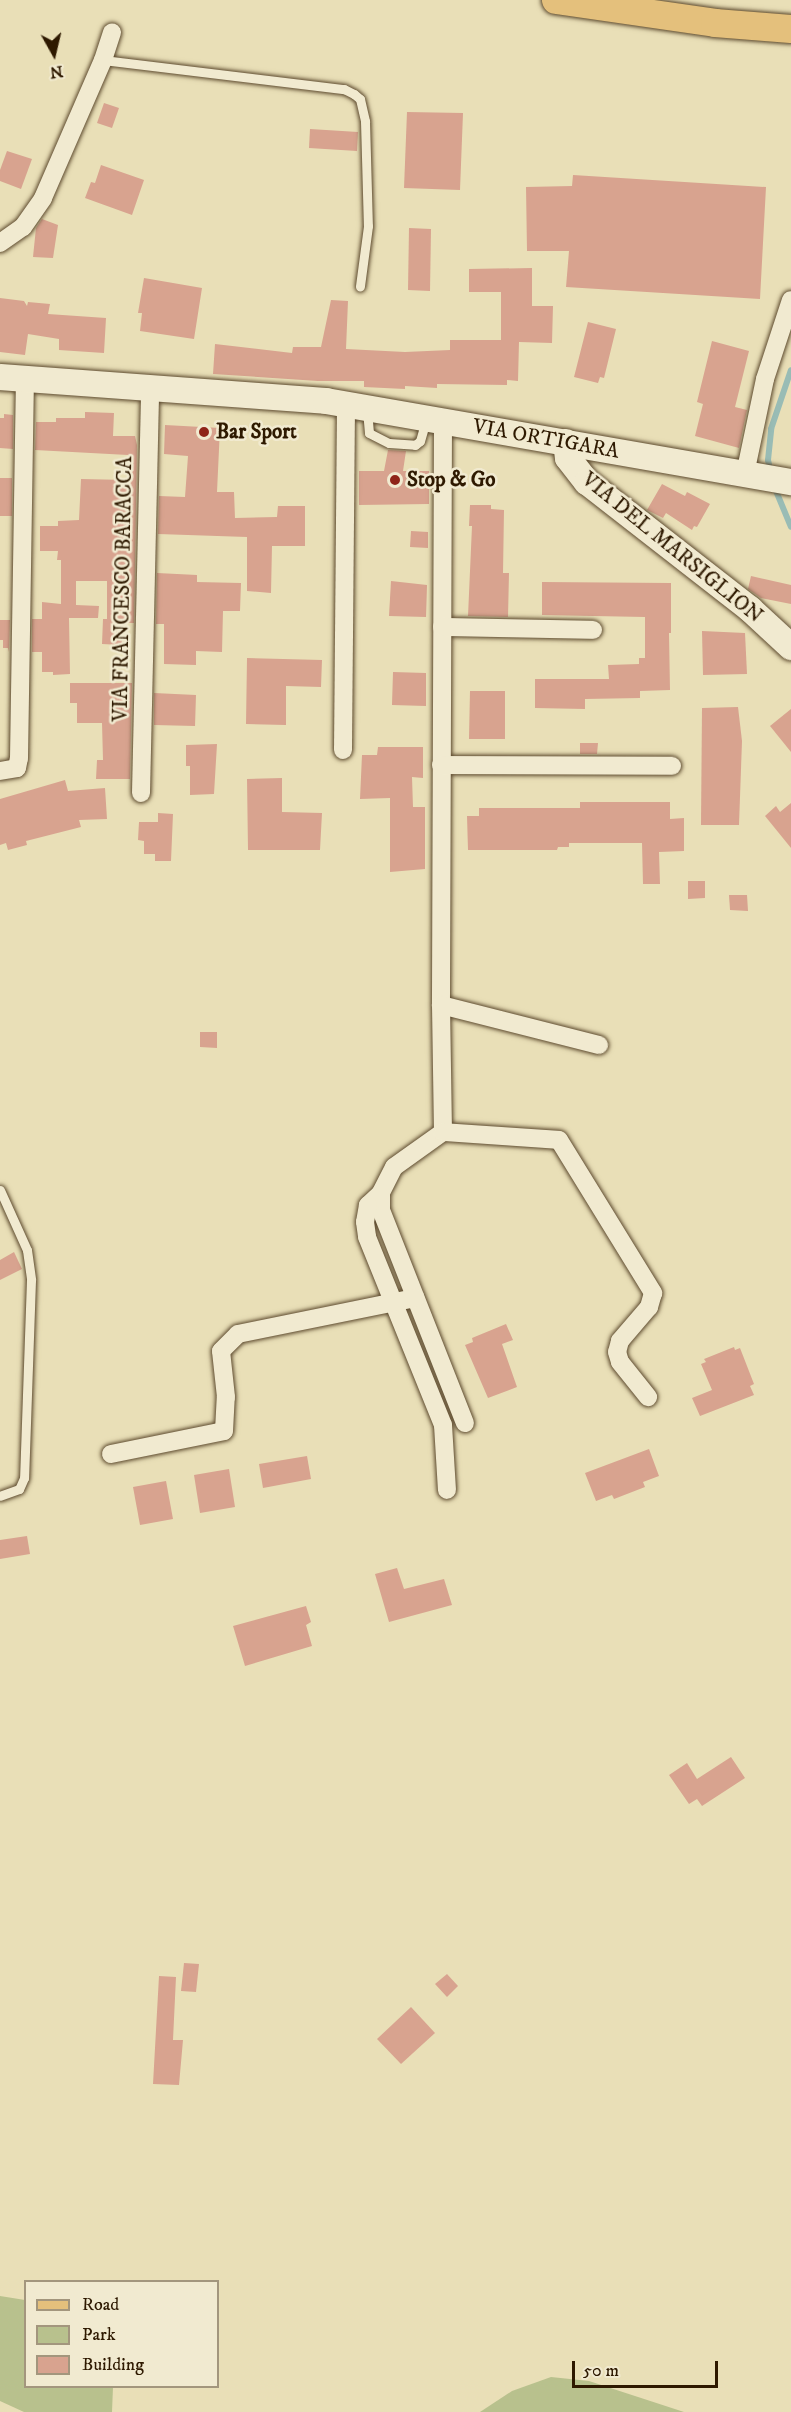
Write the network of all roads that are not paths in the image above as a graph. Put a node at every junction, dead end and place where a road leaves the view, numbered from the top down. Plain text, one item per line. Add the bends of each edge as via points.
1 (556, 0) edge
2 (788, 28) edge
3 (112, 32) dead end
4 (103, 60) junction
5 (0, 243) edge
6 (360, 286) dead end
7 (791, 300) edge
8 (13, 378) edge
9 (150, 387) junction
10 (356, 406) junction
11 (435, 419) junction
12 (566, 442) junction
13 (752, 475) junction
14 (791, 482) edge
15 (442, 627) junction
16 (593, 630) dead end
17 (791, 647) edge
18 (343, 750) dead end
19 (441, 765) junction
20 (672, 766) dead end
21 (0, 771) edge
22 (141, 793) dead end
23 (441, 1005) junction
24 (599, 1045) dead end
25 (443, 1132) junction
26 (0, 1191) edge
27 (381, 1193) junction
28 (415, 1298) junction
29 (393, 1302) junction
30 (648, 1397) dead end
31 (465, 1423) dead end
32 (111, 1454) dead end
33 (447, 1490) dead end
34 (0, 1496) edge

1 - 2 main road via 715,23
3 - 4 street
4 - 5 street via 43,198 23,227
4 - 6 lane via 344,89 360,99 365,121 368,226
7 - 13 street via 765,379
8 - 9 street, VIA ORTIGARA
8 - 21 street via 19,758 17,768
9 - 10 street, VIA ORTIGARA
9 - 22 street, VIA FRANCESCO BARACCA
10 - 11 street, VIA ORTIGARA
10 - 18 street
11 - 12 street, VIA ORTIGARA
11 - 15 street
12 - 13 street, VIA ORTIGARA
12 - 17 street, VIA DEL MARSIGLION via 568,458 587,482 750,609
13 - 14 street, VIA ORTIGARA
15 - 16 street
15 - 19 street
19 - 20 street
19 - 23 street
23 - 24 street
23 - 25 street
25 - 27 street via 394,1167
25 - 30 street via 559,1140 653,1293 649,1307 620,1341 617,1352 620,1362
26 - 34 lane via 27,1250 31,1280 24,1478 19,1489
27 - 28 street via 381,1210
27 - 29 street via 368,1205 365,1222 367,1237
28 - 29 street
28 - 31 street
29 - 32 street via 238,1334 221,1351 226,1397 224,1431
29 - 33 street via 443,1425

